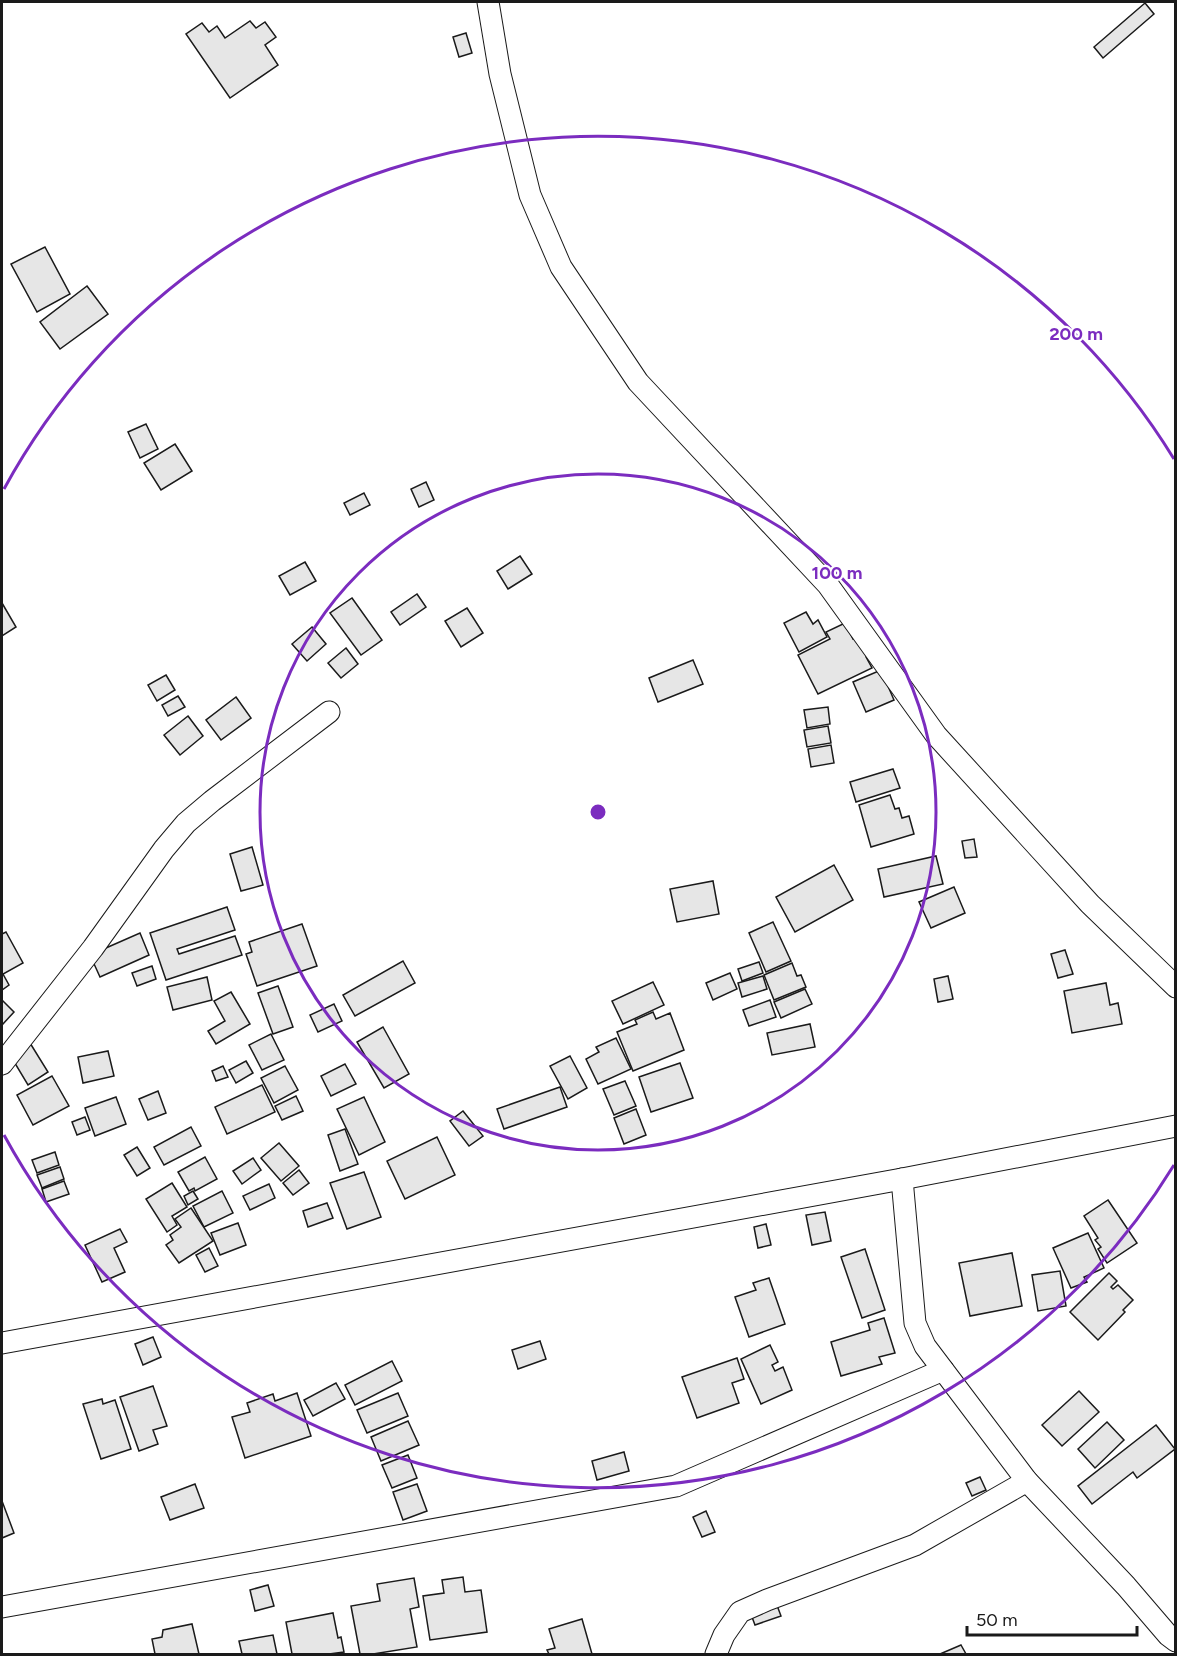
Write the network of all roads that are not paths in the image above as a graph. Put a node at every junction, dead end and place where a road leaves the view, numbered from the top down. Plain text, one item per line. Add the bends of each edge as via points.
1 (488, 2) edge
2 (329, 712) dead end
3 (1176, 987) edge
4 (2, 1064) edge
5 (1176, 1126) edge
6 (902, 1179) junction
7 (2, 1343) edge
8 (942, 1370) junction
9 (1027, 1481) junction
10 (2, 1607) edge
11 (1176, 1641) edge
12 (716, 1654) edge

1 - 3 street via 500,74 530,195 561,267 638,382 828,585 936,735 1090,904
2 - 4 street via 186,823
5 - 6 street
6 - 7 street
6 - 8 street via 915,1323
8 - 9 street
8 - 10 street via 676,1486
9 - 11 street
9 - 12 street via 915,1545 740,1612

